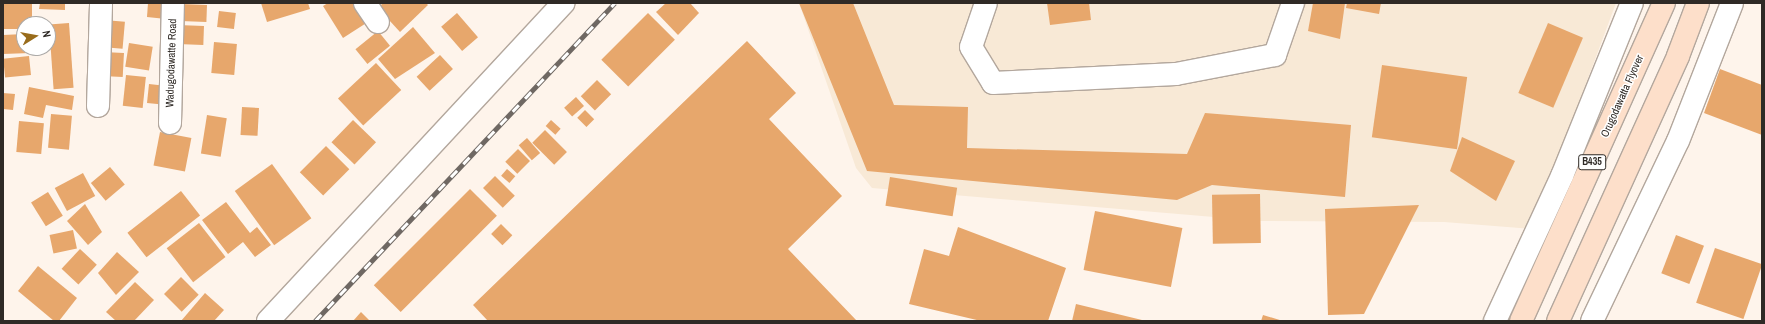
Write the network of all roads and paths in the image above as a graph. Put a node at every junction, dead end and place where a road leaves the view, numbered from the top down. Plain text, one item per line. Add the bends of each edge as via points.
1 (101, 3) edge
2 (173, 3) edge
3 (365, 3) edge
4 (564, 3) edge
5 (986, 3) edge
6 (1293, 3) edge
7 (1632, 3) edge
8 (1664, 3) edge
9 (1698, 3) edge
10 (1732, 3) edge
11 (378, 22) dead end
12 (98, 106) dead end
13 (170, 123) dead end
14 (268, 321) edge
15 (1495, 321) edge
16 (1521, 321) edge
17 (1558, 321) edge
18 (1592, 321) edge

1 - 12 street
2 - 13 street, Wadugodawatte Road
3 - 11 street
4 - 14 street
5 - 6 street via 970,47 993,83 1176,74 1275,55
7 - 15 street via 1562,176
8 - 16 main road, Orugodawatta Flyover / B435
9 - 17 main road via 1678,56
10 - 18 street via 1678,141

